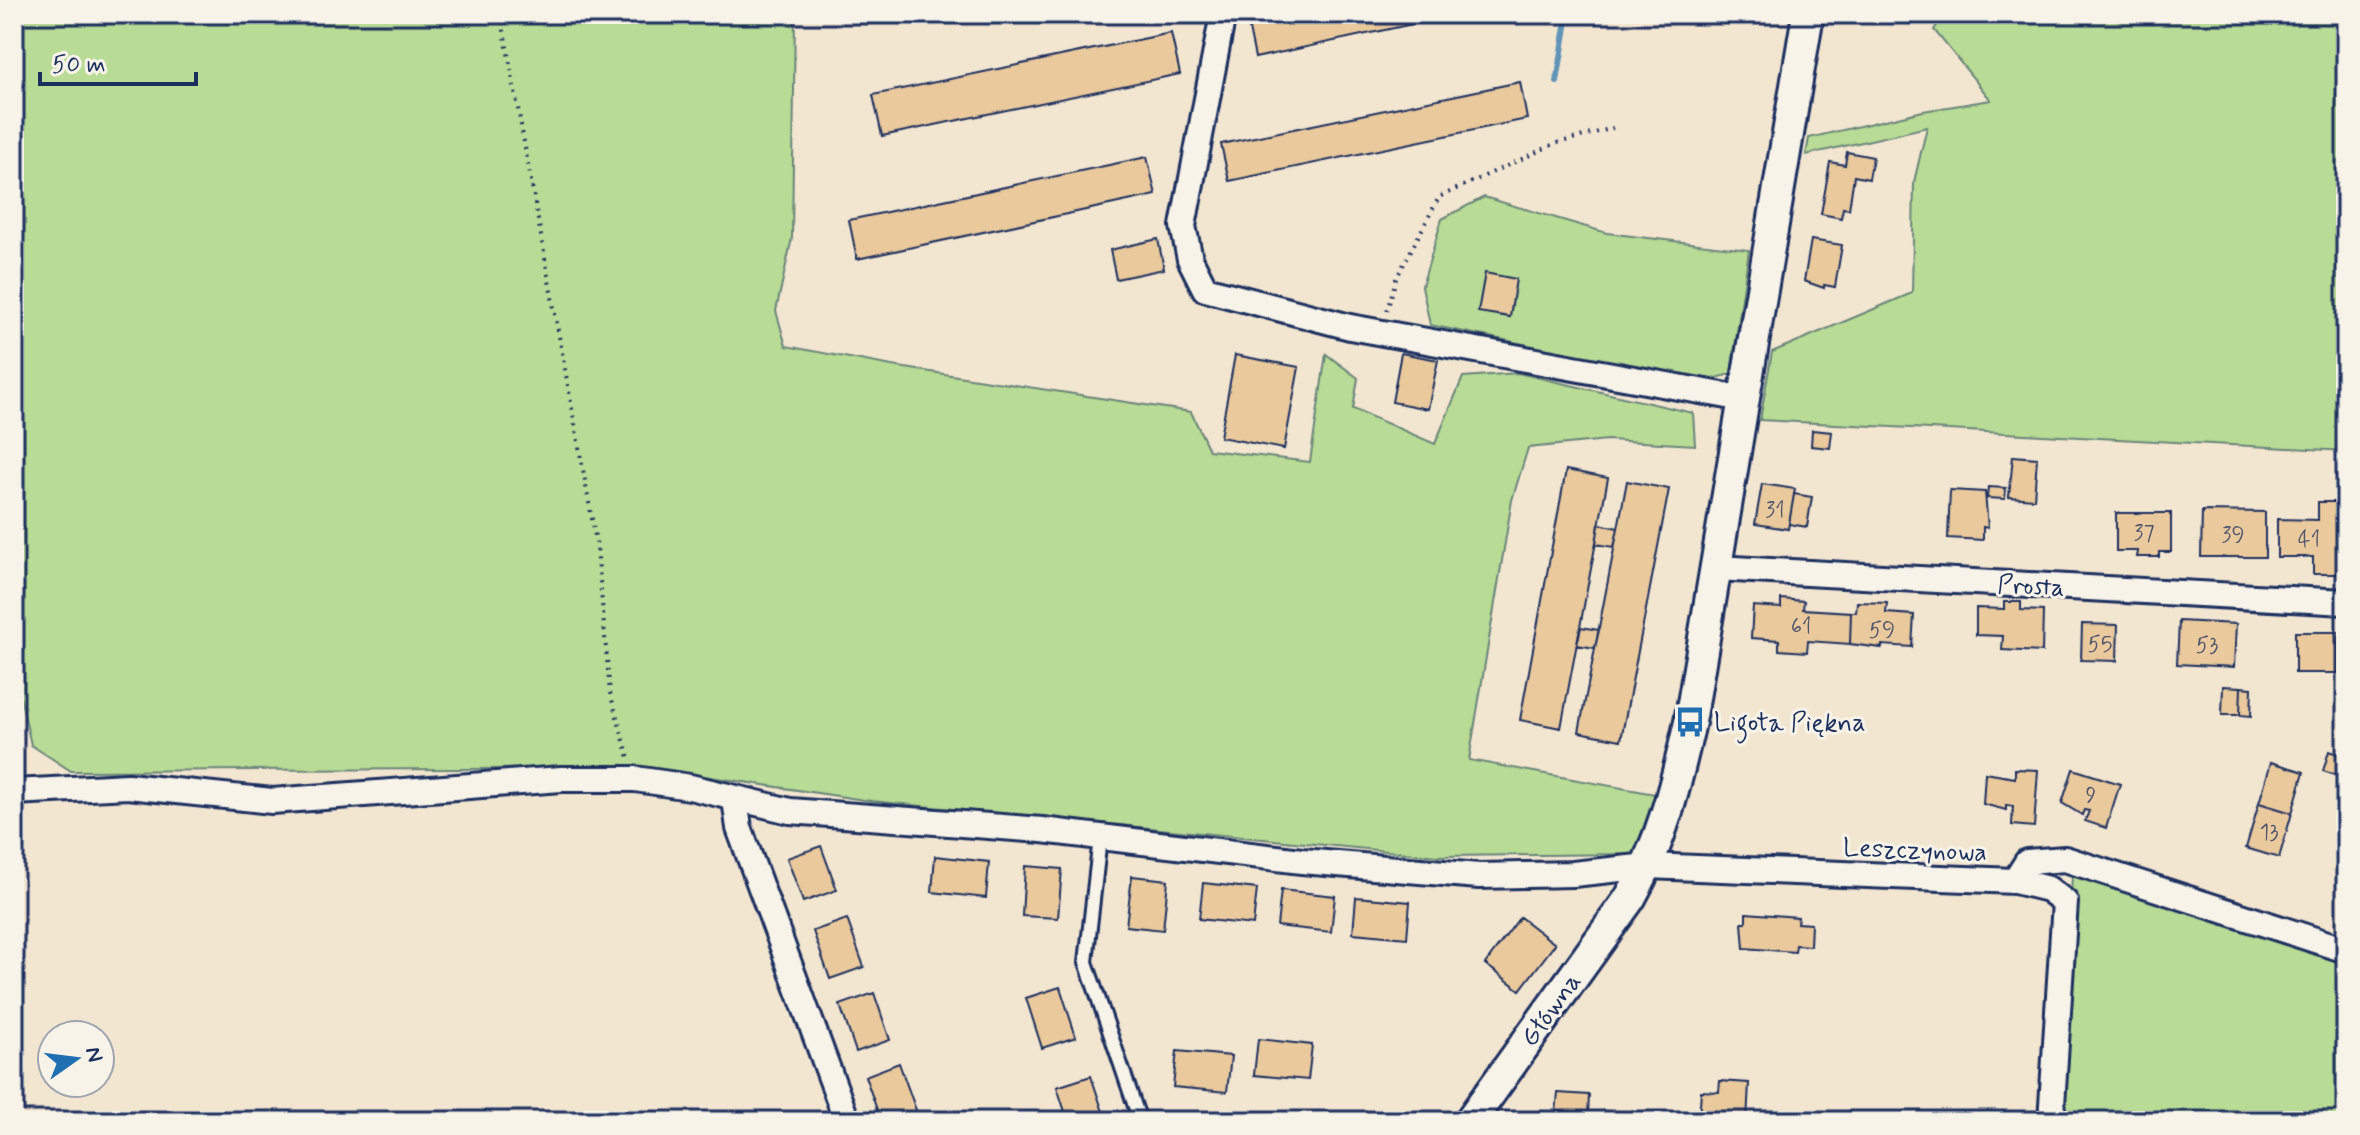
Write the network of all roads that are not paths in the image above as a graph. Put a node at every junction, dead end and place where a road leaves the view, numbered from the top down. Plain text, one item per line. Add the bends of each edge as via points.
1 (1223, 14) edge
2 (1808, 14) edge
3 (1744, 399) junction
4 (1716, 568) junction
5 (2346, 602) edge
6 (14, 792) edge
7 (735, 799) junction
8 (1100, 838) junction
9 (1648, 866) junction
10 (2015, 881) junction
11 (2346, 950) edge
12 (1139, 1118) dead end
13 (847, 1121) edge
14 (1470, 1121) edge
15 (2051, 1121) edge

1 - 3 street via 1183,226 1190,259 1205,289 1381,332
2 - 3 street
3 - 4 street
4 - 5 street, Prosta
4 - 9 street via 1674,793
6 - 7 street, Leszczynowa via 128,786 272,801 561,779 635,779
7 - 8 street, Leszczynowa via 790,811
7 - 13 street via 739,828
8 - 9 street, Leszczynowa via 1506,877
8 - 12 lane via 1086,962
9 - 10 street, Leszczynowa
9 - 14 street, Główna
10 - 11 street, Leszczynowa via 2027,862 2065,859
10 - 15 street via 2048,889 2065,902

